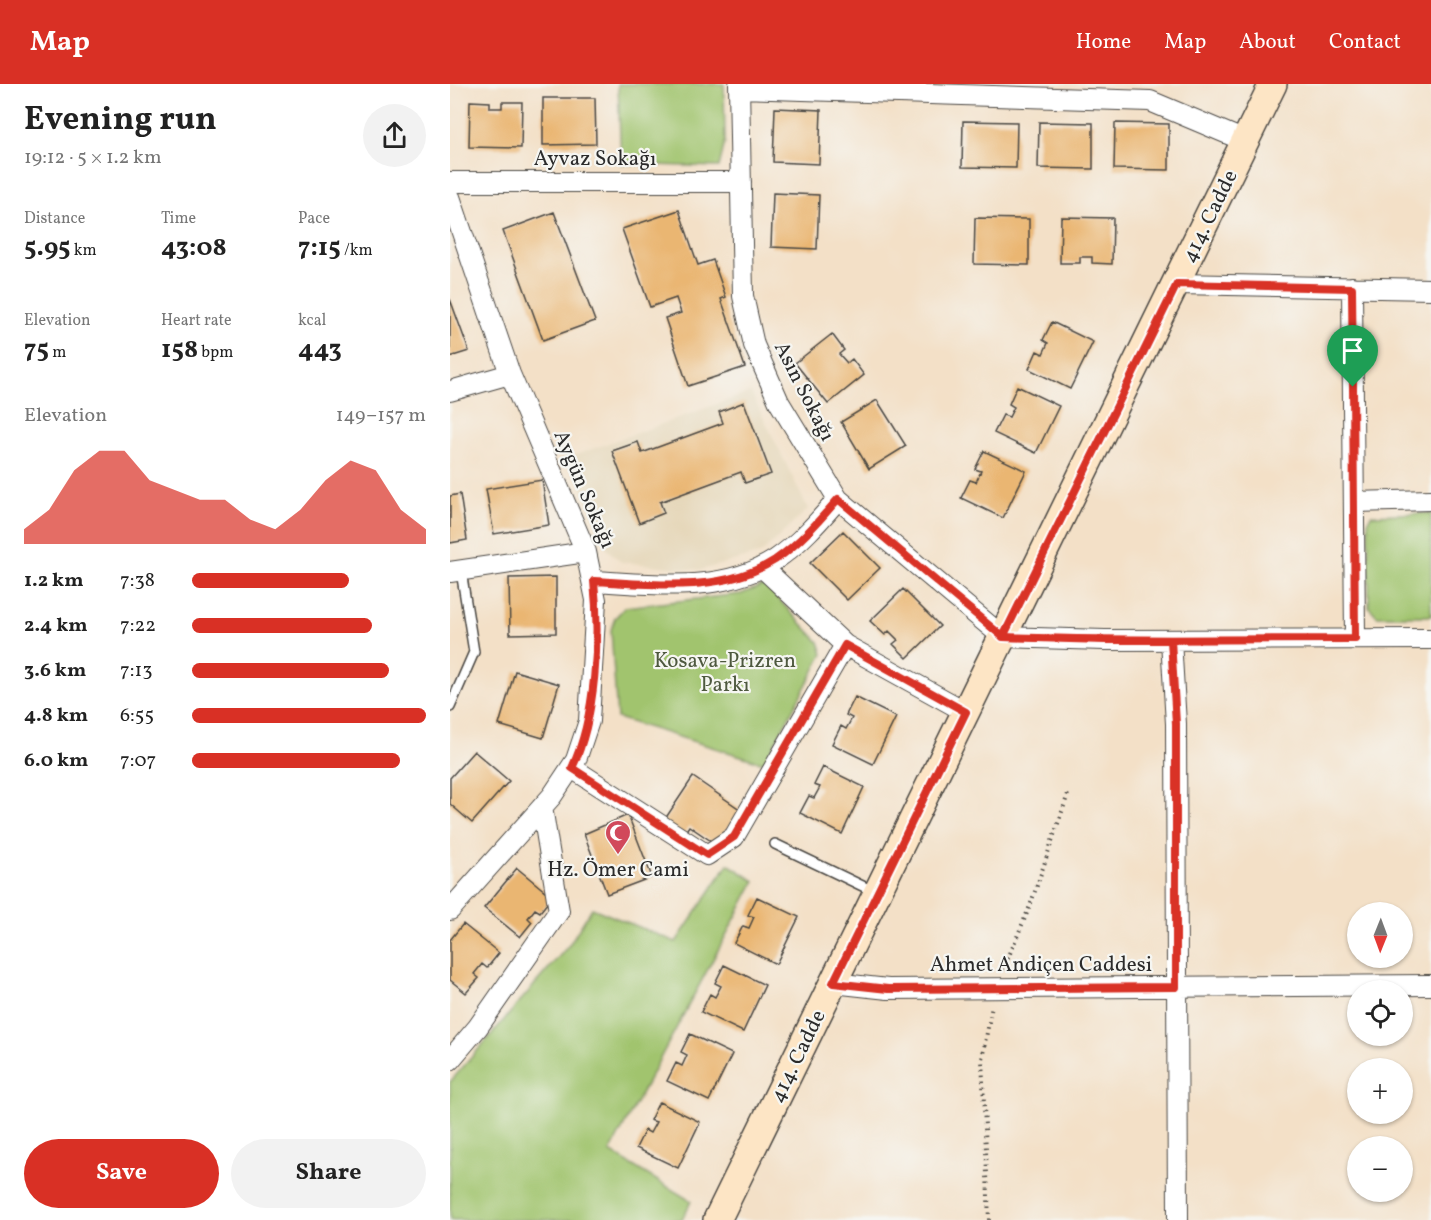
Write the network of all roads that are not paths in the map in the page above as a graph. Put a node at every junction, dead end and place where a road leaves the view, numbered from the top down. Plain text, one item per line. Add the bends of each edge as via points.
1 (1273, 84) edge
2 (740, 86) edge
3 (990, 90) edge
4 (1245, 141) junction
5 (450, 182) edge
6 (741, 182) junction
7 (450, 197) edge
8 (1177, 284) junction
9 (1352, 288) junction
10 (1431, 289) edge
11 (510, 374) junction
12 (450, 391) edge
13 (838, 499) junction
14 (1431, 500) edge
15 (1354, 502) junction
16 (586, 552) junction
17 (762, 567) junction
18 (456, 571) edge
19 (594, 581) junction
20 (1003, 637) junction
21 (1355, 639) junction
22 (1431, 639) edge
23 (1171, 640) junction
24 (845, 645) junction
25 (450, 707) edge
26 (966, 712) junction
27 (572, 768) junction
28 (542, 807) junction
29 (775, 844) dead end
30 (877, 893) junction
31 (450, 910) edge
32 (833, 983) junction
33 (1431, 985) edge
34 (1176, 987) junction
35 (450, 1060) edge
36 (717, 1220) edge
37 (1178, 1220) edge

1 - 4 main road, 414. Cadde
2 - 3 street
2 - 6 street, Asın Sokağı
3 - 4 street via 1150,101
4 - 8 main road, 414. Cadde
5 - 6 street, Ayvaz Sokağı
6 - 13 street, Asın Sokağı via 741,279 748,326 785,415
7 - 11 street, Aygün Sokağı
8 - 9 street
8 - 20 main road, 414. Cadde
9 - 10 street
9 - 15 street
11 - 12 street
11 - 16 street, Aygün Sokağı
13 - 17 street via 805,536
13 - 20 street, Asın Sokağı
14 - 15 street
15 - 21 street
16 - 18 street
16 - 19 street, Aygün Sokağı
17 - 19 street via 728,579 689,585
17 - 24 street
18 - 25 lane via 474,652
19 - 27 street, Aygün Sokağı via 596,623 589,721
20 - 23 street
20 - 26 main road, 414. Cadde
21 - 22 street
21 - 23 street
23 - 34 street via 1176,724
24 - 26 street
24 - 27 street via 734,837 707,855
26 - 30 main road, 414. Cadde
27 - 28 street, Aygün Sokağı
28 - 31 street, Aygün Sokağı
28 - 35 street via 559,911 478,1027
29 - 30 lane
30 - 32 main road, 414. Cadde
32 - 34 street, Ahmet Andiçen Caddesi via 888,989
32 - 36 main road, 414. Cadde
33 - 34 street, Ahmet Andiçen Caddesi
34 - 37 street

